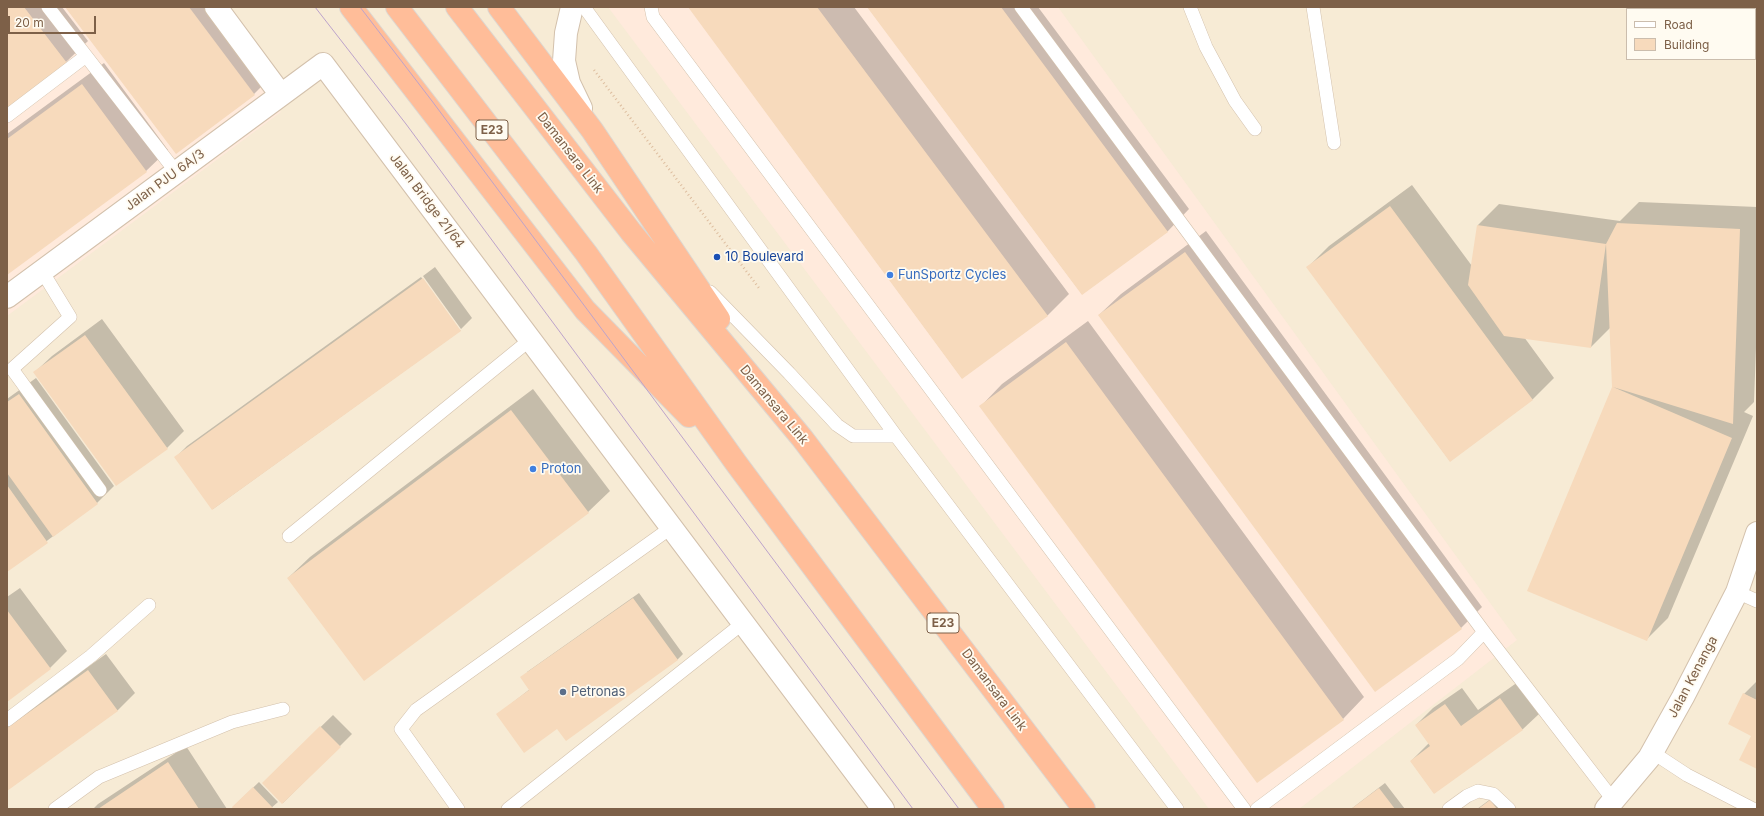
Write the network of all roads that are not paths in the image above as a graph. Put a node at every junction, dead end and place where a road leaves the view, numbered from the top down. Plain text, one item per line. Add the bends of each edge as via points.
1 (48, 7) edge
2 (216, 7) edge
3 (351, 7) edge
4 (397, 7) edge
5 (457, 7) edge
6 (499, 7) edge
7 (572, 7) edge
8 (584, 7) edge
9 (651, 7) edge
10 (1021, 7) edge
11 (1190, 7) edge
12 (1313, 7) edge
13 (86, 56) junction
14 (323, 64) joint
15 (281, 95) junction
16 (7, 116) edge
17 (1256, 129) dead end
18 (592, 130) junction
19 (1334, 143) dead end
20 (176, 172) junction
21 (677, 258) junction
22 (42, 271) junction
23 (7, 297) edge
24 (531, 338) junction
25 (896, 436) junction
26 (802, 438) junction
27 (736, 463) junction
28 (100, 490) dead end
29 (672, 527) junction
30 (289, 536) dead end
31 (1756, 536) edge
32 (1737, 592) junction
33 (1757, 601) edge
34 (149, 606) dead end
35 (743, 623) junction
36 (1484, 632) junction
37 (283, 709) dead end
38 (7, 720) edge
39 (1652, 752) junction
40 (972, 781) junction
41 (1610, 805) edge
42 (55, 809) edge
43 (458, 809) edge
44 (508, 809) edge
45 (883, 809) edge
46 (989, 809) edge
47 (993, 809) edge
48 (1084, 809) edge
49 (1177, 809) edge
50 (1244, 809) edge
51 (1256, 809) edge
52 (1449, 809) edge
53 (1509, 809) edge
54 (1753, 809) edge

1 - 13 lane
2 - 15 street
3 - 27 highway via 585,310
4 - 27 highway, E23 via 586,253
5 - 26 highway, Damansara Link / E23 via 631,232
6 - 18 highway
7 - 18 street via 566,33 564,61 569,83
8 - 25 lane
9 - 50 lane via 653,17
10 - 36 lane
11 - 17 lane via 1206,47 1235,101
12 - 19 lane
13 - 16 lane
13 - 20 lane
14 - 15 street, Jalan PJU 6A/3
14 - 24 street, Jalan Bridge 21/64
15 - 20 street, Jalan PJU 6A/3
18 - 21 highway
20 - 22 street, Jalan PJU 6A/3
21 - 25 lane via 837,425 853,436
21 - 26 highway
22 - 23 street, Jalan PJU 6A/3
22 - 28 lane via 70,317 12,369
24 - 29 street, Jalan Bridge 21/64
24 - 30 lane
25 - 49 lane
26 - 48 highway, Damansara Link / E23
27 - 40 highway, E23
29 - 35 street, Jalan Bridge 21/64
29 - 43 lane via 416,710 401,729
31 - 32 street, Jalan Kenanga
32 - 33 lane
32 - 39 street, Jalan Kenanga
34 - 38 lane via 90,656
35 - 44 lane
35 - 45 street, Jalan Bridge 21/64
36 - 41 lane
36 - 51 lane via 1458,659
37 - 42 lane via 232,722 99,777
39 - 41 street, Jalan Kenanga
39 - 54 lane via 1687,775
40 - 46 highway
40 - 47 highway, E23
52 - 53 lane via 1478,791 1493,794

